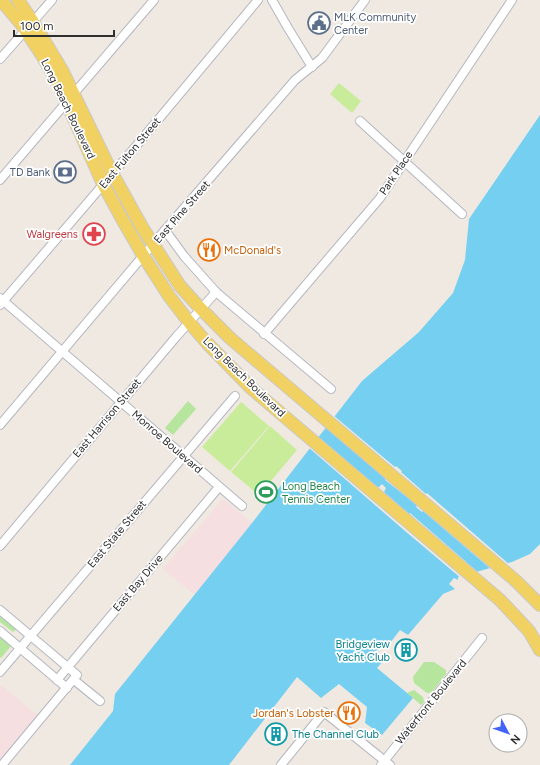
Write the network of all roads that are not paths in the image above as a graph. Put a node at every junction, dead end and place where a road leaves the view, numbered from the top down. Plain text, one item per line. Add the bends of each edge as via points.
1 (2, 0) edge
2 (18, 0) edge
3 (52, 0) edge
4 (154, 0) edge
5 (258, 0) edge
6 (272, 0) edge
7 (364, 0) edge
8 (512, 0) edge
9 (29, 26) junction
10 (0, 59) edge
11 (312, 67) junction
12 (71, 98) junction
13 (360, 121) dead end
14 (404, 161) junction
15 (112, 173) junction
16 (0, 180) edge
17 (103, 184) junction
18 (462, 214) dead end
19 (165, 230) junction
20 (154, 245) junction
21 (144, 257) junction
22 (216, 292) junction
23 (1, 301) edge
24 (201, 309) junction
25 (189, 322) junction
26 (264, 334) junction
27 (64, 352) junction
28 (331, 389) dead end
29 (235, 396) dead end
30 (121, 402) junction
31 (0, 426) edge
32 (184, 456) junction
33 (219, 487) junction
34 (242, 506) dead end
35 (0, 546) edge
36 (540, 606) edge
37 (0, 610) edge
38 (0, 631) edge
39 (30, 636) junction
40 (482, 638) dead end
41 (20, 648) junction
42 (540, 650) edge
43 (67, 667) junction
44 (0, 672) edge
45 (75, 677) junction
46 (57, 680) junction
47 (67, 688) junction
48 (100, 701) dead end
49 (385, 764) edge
50 (2, 765) edge
51 (281, 765) edge

1 - 9 main road, Long Beach Boulevard
2 - 9 main road, Long Beach Boulevard
3 - 9 street
4 - 12 street
5 - 15 street, East Fulton Street
6 - 11 street
7 - 11 street, East Pine Street via 322,58
8 - 14 street, Park Place
9 - 10 street
9 - 12 main road, Long Beach Boulevard via 43,57
11 - 19 street, East Pine Street via 295,80
12 - 15 main road, Long Beach Boulevard
12 - 16 street
12 - 17 main road, Long Beach Boulevard
13 - 14 street
14 - 18 street
14 - 26 street, Park Place via 380,198
15 - 17 street, East Fulton Street
15 - 20 main road, Long Beach Boulevard
17 - 21 main road, Long Beach Boulevard
17 - 23 street, East Fulton Street
19 - 20 street, East Pine Street
19 - 22 street
20 - 21 street, East Pine Street
20 - 24 main road, Long Beach Boulevard via 180,286
21 - 25 main road, Long Beach Boulevard
21 - 27 street, East Pine Street
22 - 24 street, East Harrison Street
22 - 26 street
23 - 27 street, Monroe Boulevard
24 - 25 street, East Harrison Street
24 - 36 main road, Long Beach Boulevard via 230,338 516,581
25 - 30 street, East Harrison Street
25 - 42 main road, Long Beach Boulevard via 237,373 304,434 500,600 529,630
26 - 28 street
27 - 30 street, Monroe Boulevard
27 - 31 street, East Pine Street
29 - 32 street, East State Street
30 - 32 street, Monroe Boulevard
30 - 35 street, East Harrison Street
32 - 33 street, Monroe Boulevard
32 - 39 street, East State Street
33 - 34 street, Monroe Boulevard
33 - 43 street, East Bay Drive
37 - 39 street
38 - 41 street
39 - 41 street, East State Street
39 - 43 street
40 - 49 street, Waterfront Boulevard
41 - 44 street, East State Street
41 - 46 street
43 - 45 street
43 - 46 street, East Bay Drive
45 - 47 street
45 - 48 street
46 - 47 street
47 - 50 street
49 - 51 street via 324,712

